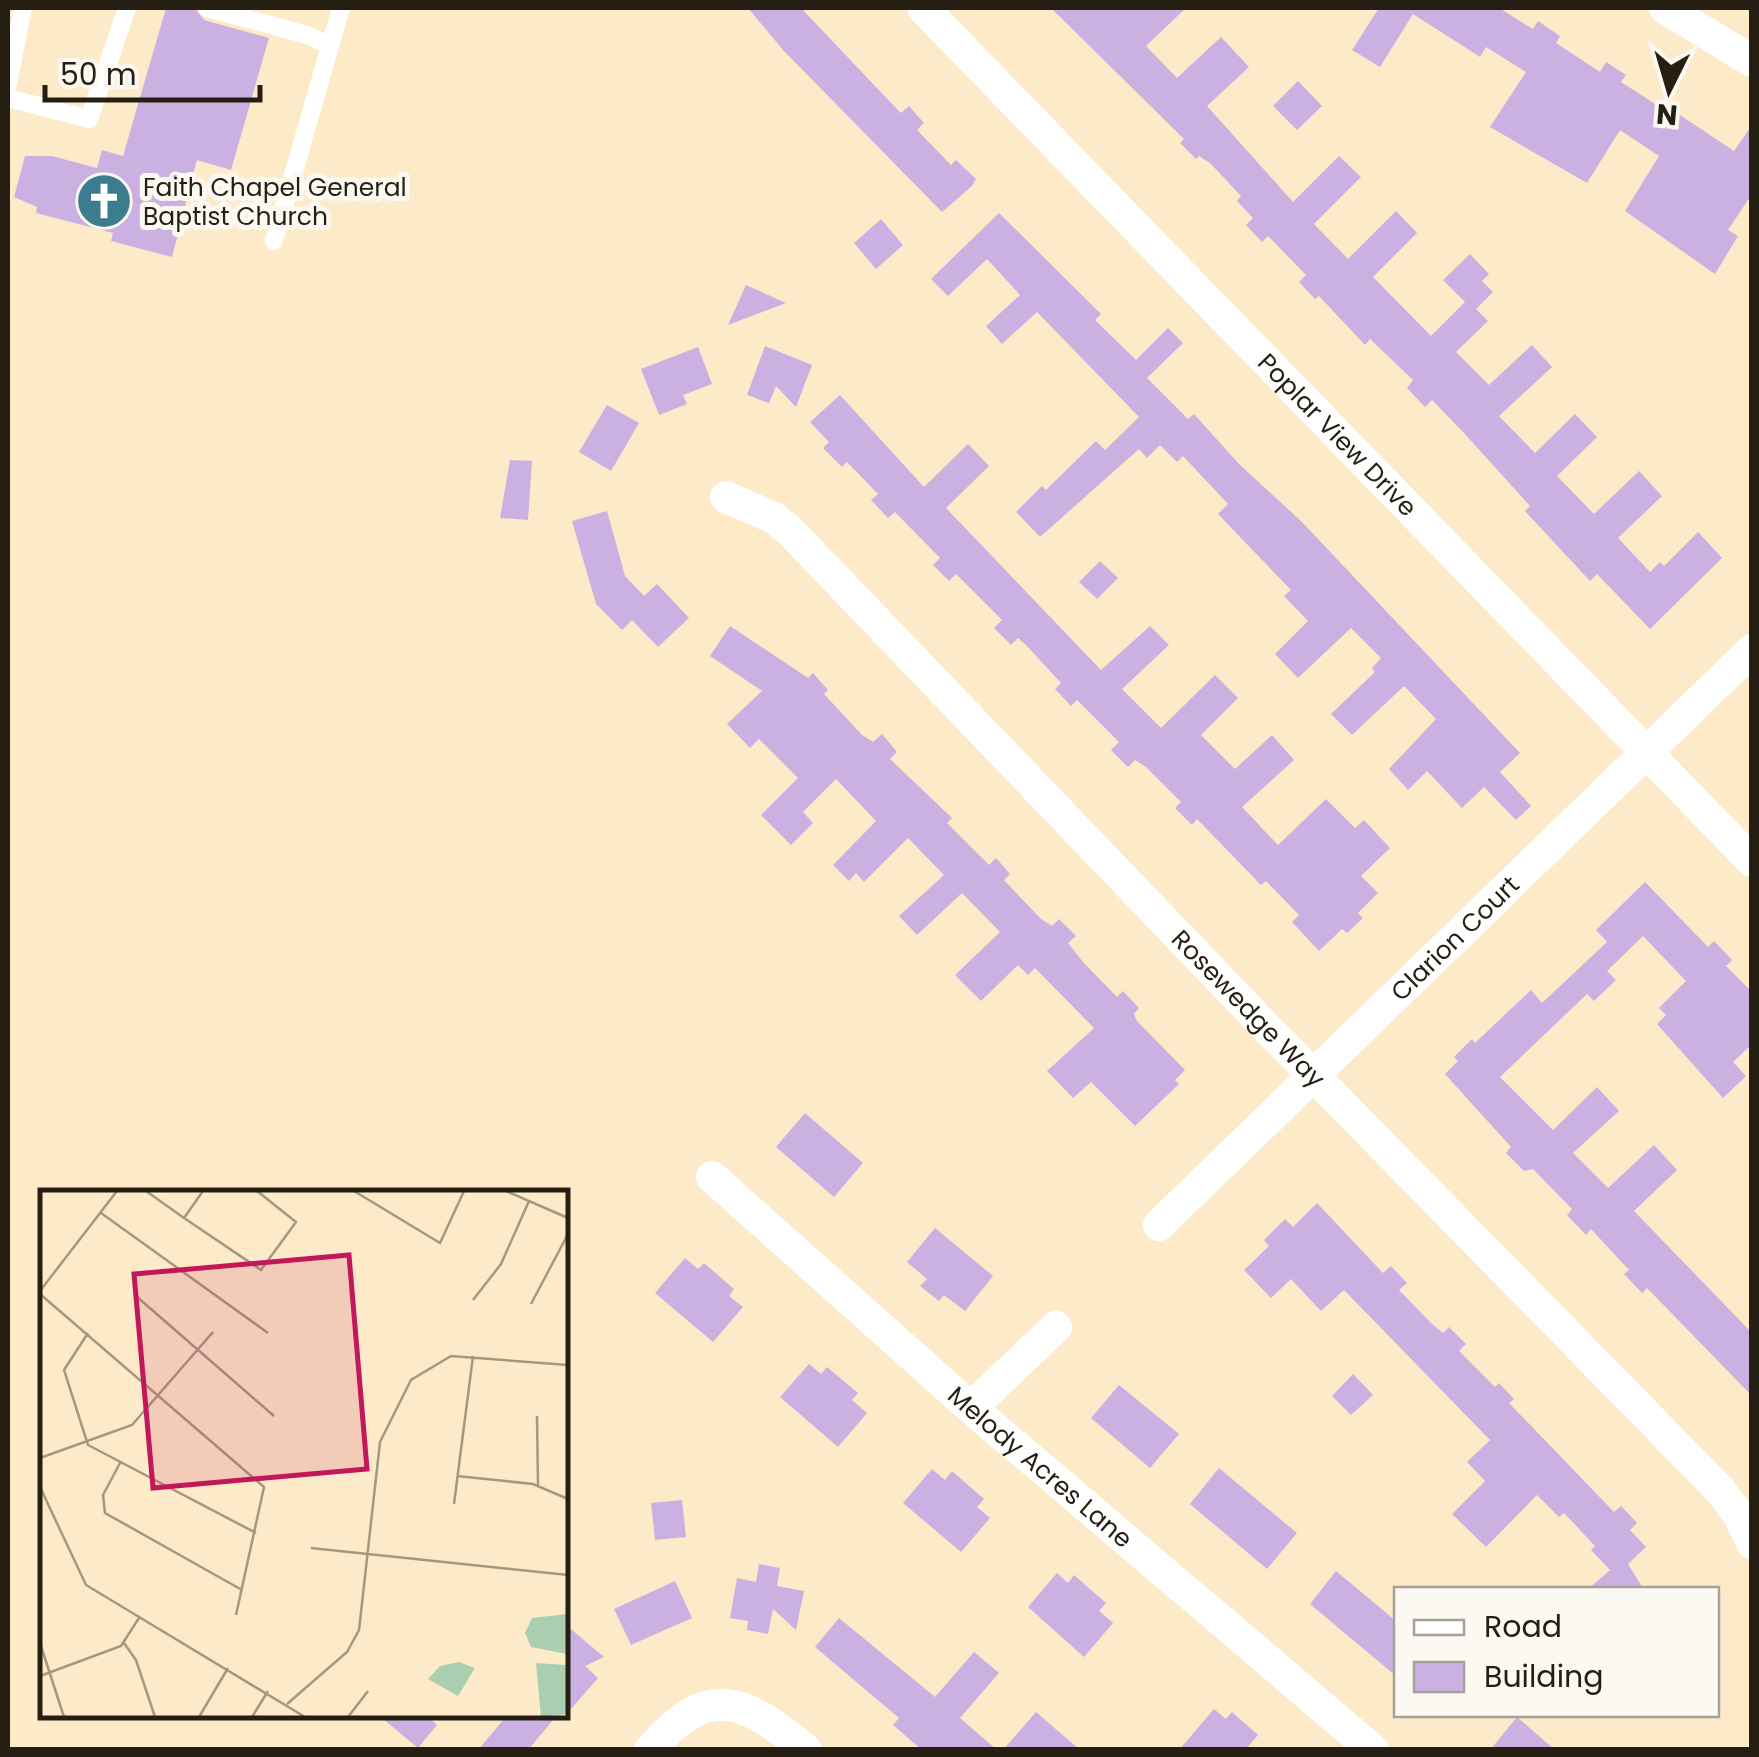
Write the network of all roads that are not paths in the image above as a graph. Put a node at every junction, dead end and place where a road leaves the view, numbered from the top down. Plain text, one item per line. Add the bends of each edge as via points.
1 (22, 8) edge
2 (127, 8) edge
3 (207, 8) edge
4 (341, 8) edge
5 (923, 8) edge
6 (1666, 8) edge
7 (330, 46) junction
8 (1752, 61) edge
9 (8, 84) edge
10 (8, 98) edge
11 (274, 242) dead end
12 (726, 497) dead end
13 (1752, 650) edge
14 (1648, 752) junction
15 (1752, 861) edge
16 (1315, 1075) junction
17 (712, 1177) dead end
18 (1159, 1225) dead end
19 (1056, 1327) dead end
20 (971, 1408) junction
21 (1752, 1544) edge
22 (650, 1750) edge
23 (806, 1750) edge
24 (1373, 1750) edge

1 - 9 lane
2 - 10 lane via 90,120
3 - 7 lane
4 - 7 lane
5 - 14 street, Poplar View Drive
6 - 8 street
7 - 11 lane
12 - 16 street, Rosewedge Way via 790,531
13 - 14 street, Clarion Court
14 - 15 street, Poplar View Drive
14 - 16 street, Clarion Court
16 - 18 street, Clarion Court
16 - 21 street, Rosewedge Way via 1720,1490
17 - 20 street, Melody Acres Lane
19 - 20 street
20 - 24 street, Melody Acres Lane
22 - 23 street via 685,1714 726,1703 767,1717

